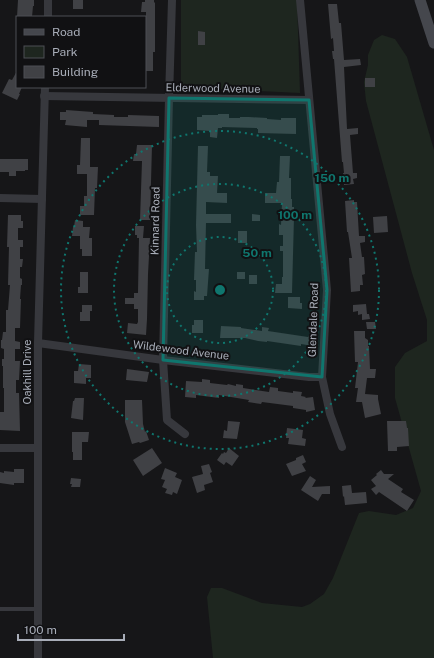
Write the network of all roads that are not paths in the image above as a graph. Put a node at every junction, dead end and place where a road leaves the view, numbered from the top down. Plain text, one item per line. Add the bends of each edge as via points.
1 (48, 0) edge
2 (172, 0) edge
3 (300, 0) edge
4 (420, 0) edge
5 (48, 16) edge
6 (434, 43) edge
7 (44, 91) edge
8 (169, 98) junction
9 (309, 100) junction
10 (0, 198) edge
11 (42, 199) junction
12 (38, 343) junction
13 (163, 360) junction
14 (322, 377) junction
15 (185, 434) dead end
16 (342, 447) dead end
17 (0, 448) edge
18 (38, 448) junction
19 (0, 609) edge
20 (38, 609) junction
21 (38, 658) edge

1 - 5 street
2 - 8 street, Kinnard Road
3 - 9 street, Glendale Road
4 - 6 main road
7 - 8 street, Elderwood Avenue
7 - 11 street, Oakhill Drive
8 - 9 street, Elderwood Avenue
8 - 13 street, Kinnard Road
9 - 14 street, Glendale Road via 327,290
10 - 11 street
11 - 12 street, Oakhill Drive
12 - 13 street, Wildewood Avenue
12 - 18 street, Oakhill Drive
13 - 14 street, Wildewood Avenue
13 - 15 street, Kinnard Road via 167,420
14 - 16 street, Glendale Road via 330,414
17 - 18 street
18 - 20 street, Oakhill Drive
19 - 20 lane
20 - 21 street, Oakhill Drive

